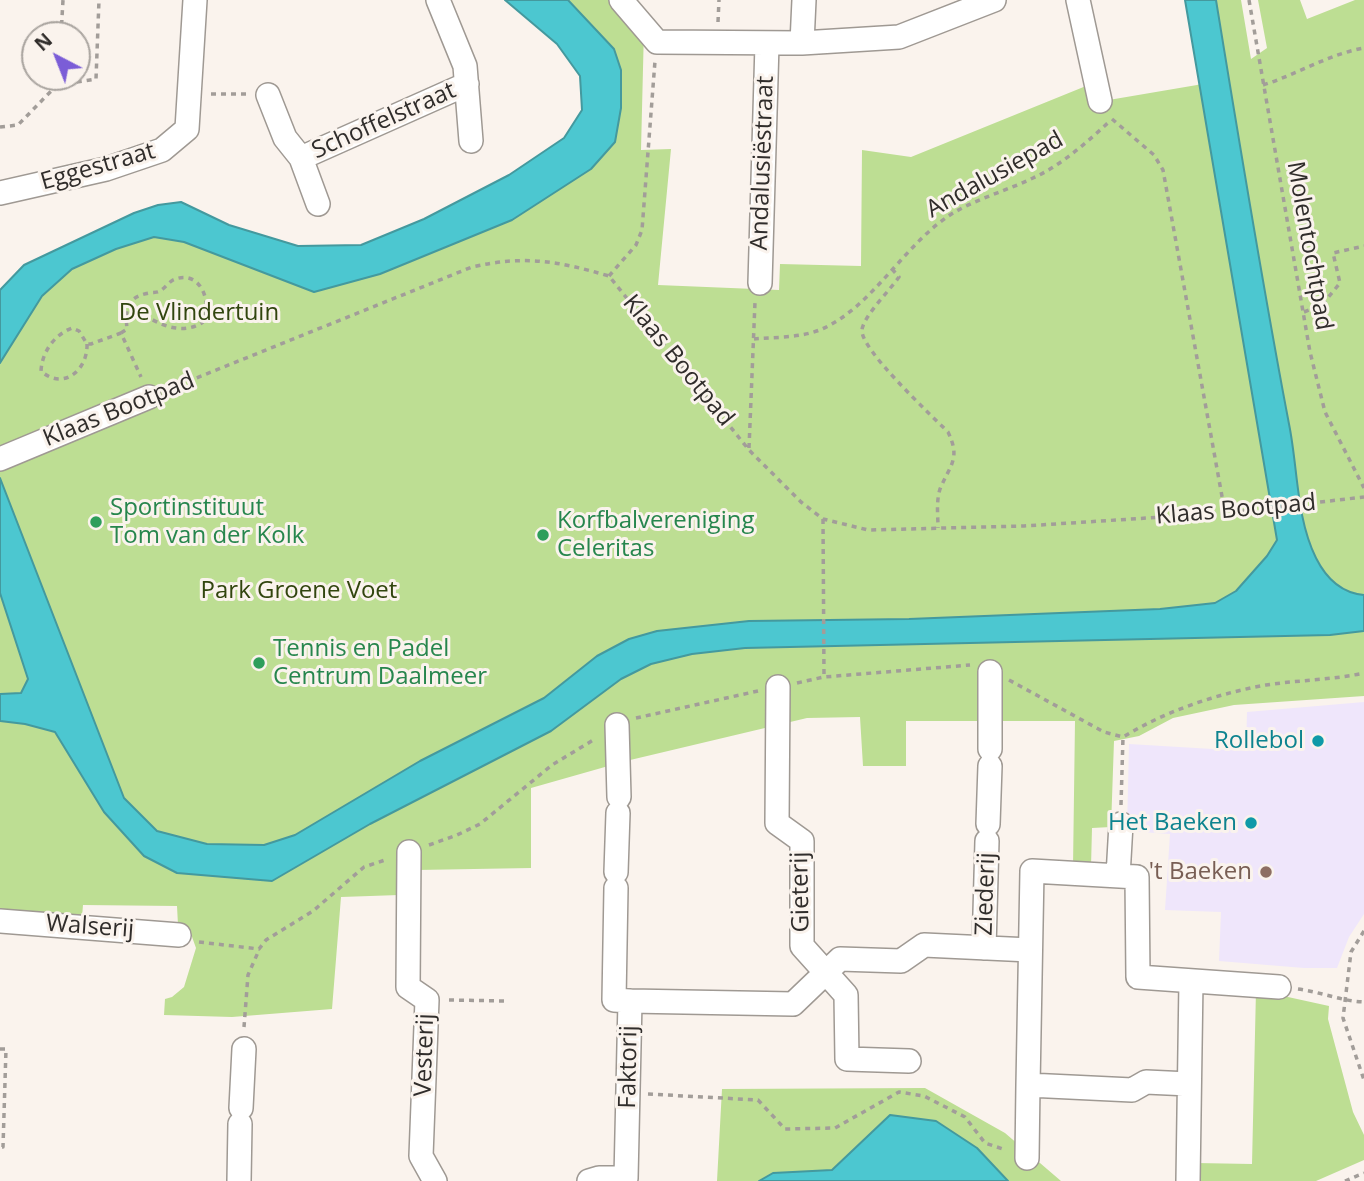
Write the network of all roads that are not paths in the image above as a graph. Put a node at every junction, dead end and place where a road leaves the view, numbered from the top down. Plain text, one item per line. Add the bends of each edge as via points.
1 (195, 0) edge
2 (438, 0) edge
3 (621, 0) edge
4 (804, 0) edge
5 (994, 0) edge
6 (1078, 0) edge
7 (802, 43) junction
8 (767, 44) junction
9 (467, 84) junction
10 (268, 95) road end
11 (1100, 102) dead end
12 (471, 141) dead end
13 (301, 158) junction
14 (0, 193) edge
15 (318, 204) dead end
16 (760, 283) road end
17 (149, 397) road end
18 (0, 458) edge
19 (989, 672) dead end
20 (778, 687) dead end
21 (617, 725) dead end
22 (1121, 824) road end
23 (409, 852) dead end
24 (1118, 876) junction
25 (0, 920) edge
26 (179, 935) dead end
27 (984, 948) junction
28 (1030, 950) junction
29 (826, 972) junction
30 (1191, 981) junction
31 (1279, 987) road end
32 (630, 1001) junction
33 (244, 1041) road end
34 (909, 1061) dead end
35 (1189, 1084) junction
36 (1028, 1085) junction
37 (1027, 1158) road end
38 (239, 1181) edge
39 (435, 1181) edge
40 (589, 1181) edge
41 (1188, 1181) edge

1 - 14 street, Eggestraat via 187,129 162,150 106,169
2 - 9 street, Schoffelstraat via 465,65
3 - 8 street, Andalusiëstraat via 657,42
4 - 7 street
5 - 7 street, Andalusiëstraat via 899,37
6 - 11 street
7 - 8 street, Andalusiëstraat
8 - 16 street, Andalusiëstraat
9 - 12 street, Schoffelstraat
9 - 13 street, Schoffelstraat
10 - 13 street, Schoffelstraat via 285,138
13 - 15 street, Schoffelstraat
17 - 18 street, Klaas Bootpad
19 - 27 street, Ziederij
20 - 29 street, Gieterij via 777,823 802,841 802,946
21 - 32 street via 614,1000
22 - 24 street
23 - 39 street, Vesterij via 408,987 427,1000 421,1156
24 - 28 street via 1032,871
24 - 30 street via 1138,877 1138,977
25 - 26 street, Walserij
27 - 28 street, Faktorij
27 - 29 street, Faktorij via 924,945 901,961 840,959
28 - 36 street
29 - 32 street, Faktorij via 793,1004
29 - 34 street via 846,995 847,1059
30 - 31 street
30 - 35 street
32 - 40 street, Faktorij via 626,1178
33 - 38 street
35 - 36 street via 1146,1082 1132,1090
35 - 41 street
36 - 37 street

